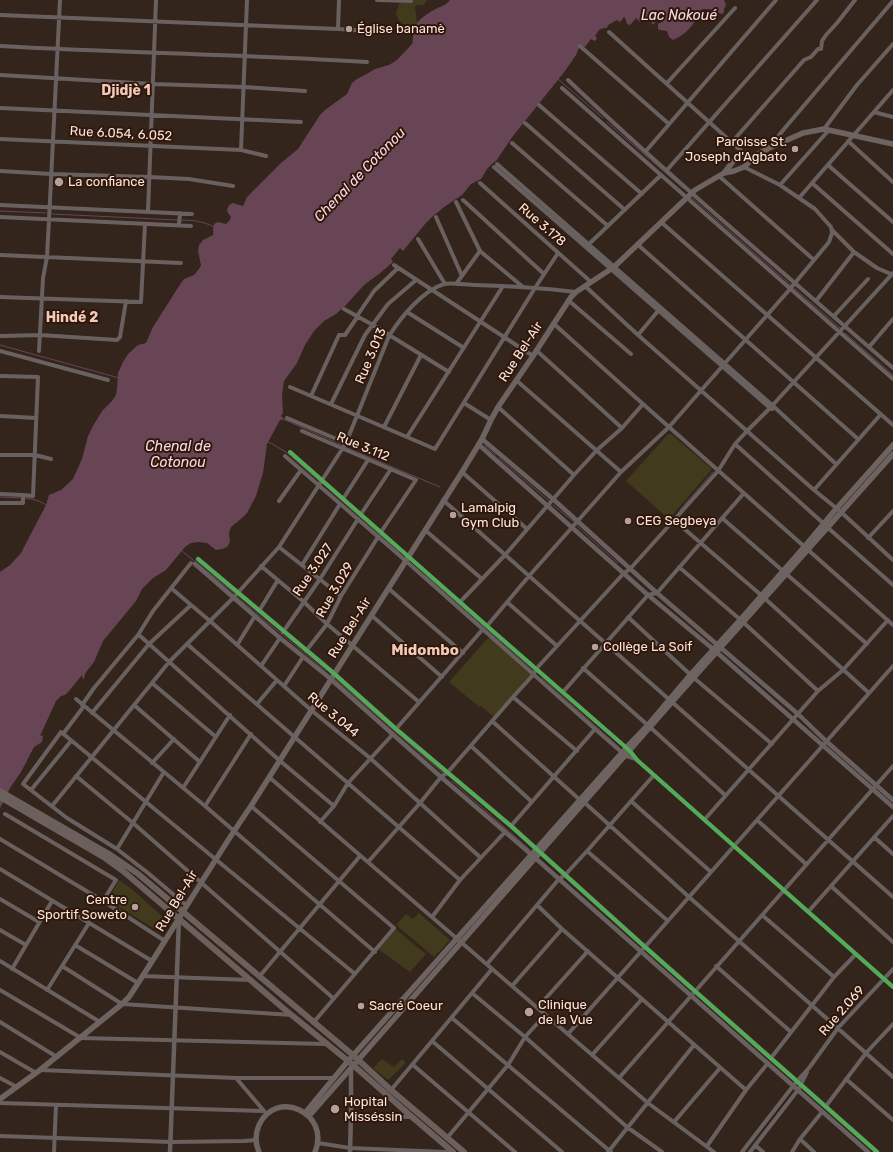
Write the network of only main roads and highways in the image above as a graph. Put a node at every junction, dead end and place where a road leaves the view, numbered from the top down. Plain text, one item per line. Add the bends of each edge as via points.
1 (893, 144) edge
2 (757, 155) junction
3 (721, 175) junction
4 (893, 445) edge
5 (893, 454) edge
6 (838, 510) junction
7 (0, 791) edge
8 (0, 797) edge
9 (14, 802) junction
10 (185, 908) junction
11 (179, 918) junction
12 (356, 1058) junction
13 (351, 1065) junction
14 (0, 1100) edge
15 (307, 1114) junction
16 (259, 1152) edge
17 (315, 1152) edge
18 (453, 1152) edge
19 (464, 1152) edge

1 - 2 main road, Rue Bel-Air via 826,130 803,133
2 - 3 main road, Rue Bel-Air via 744,167
2 - 3 main road, Rue Bel-Air via 735,159
3 - 10 main road, Rue Bel-Air via 692,192 612,268 568,300 498,407 462,472
4 - 6 main road
5 - 6 main road
6 - 12 main road
7 - 9 main road
8 - 9 main road
9 - 10 main road via 117,859
9 - 11 main road via 109,860
10 - 11 main road, Rue Bel-Air
10 - 12 main road via 259,977
11 - 13 main road
11 - 14 main road, Rue Bel-Air via 129,997 81,1038
12 - 13 main road
12 - 19 main road
13 - 15 main road
13 - 15 main road via 334,1078
13 - 18 main road
15 - 16 main road via 296,1108 286,1107 266,1112 256,1132
15 - 17 main road via 317,1128 318,1143

